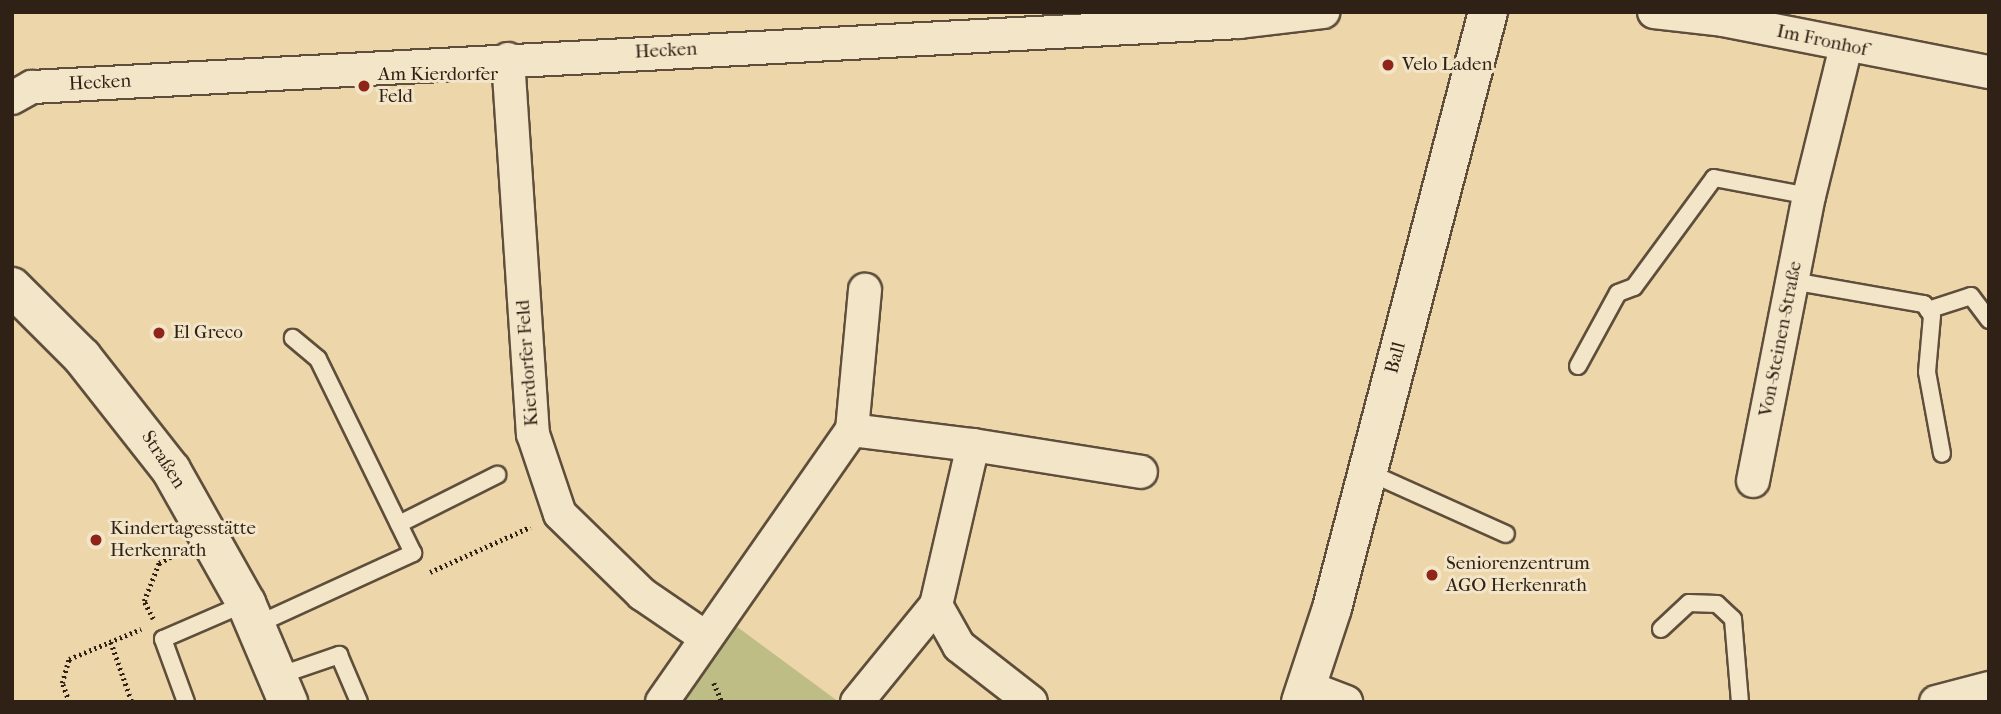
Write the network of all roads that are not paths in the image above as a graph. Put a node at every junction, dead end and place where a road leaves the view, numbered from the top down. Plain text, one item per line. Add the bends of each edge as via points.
1 (1323, 12) edge
2 (1488, 12) edge
3 (1654, 12) edge
4 (1724, 16) edge
5 (1846, 47) junction
6 (508, 59) junction
7 (1989, 72) edge
8 (12, 98) edge
9 (1809, 197) junction
10 (1792, 281) junction
11 (12, 287) edge
12 (865, 290) dead end
13 (1928, 310) junction
14 (1989, 320) edge
15 (293, 338) dead end
16 (1578, 366) dead end
17 (852, 430) junction
18 (973, 445) junction
19 (1942, 454) dead end
20 (1365, 471) junction
21 (1141, 472) dead end
22 (497, 475) dead end
23 (1753, 481) dead end
24 (399, 524) junction
25 (1506, 534) dead end
26 (936, 605) junction
27 (251, 614) junction
28 (1661, 629) dead end
29 (705, 637) junction
30 (1989, 688) edge
31 (283, 689) edge
32 (1304, 695) edge
33 (186, 702) edge
34 (359, 702) edge
35 (662, 702) edge
36 (857, 702) edge
37 (1031, 702) edge
38 (1346, 702) edge
39 (1740, 702) edge
40 (1936, 702) edge

1 - 6 street, Hecken via 1239,22
2 - 20 main road, Ball
3 - 4 street, Im Fronhof
4 - 5 street, Im Fronhof
5 - 7 street, Im Fronhof
5 - 9 street, Von-Steinen-Straße
6 - 8 street, Hecken via 32,87
6 - 29 street, Kierdorfer Feld via 533,433 560,514 642,594
9 - 10 street, Von-Steinen-Straße
9 - 16 lane via 1714,178 1634,287 1618,293
10 - 13 lane via 1924,304
10 - 23 street, Von-Steinen-Straße
11 - 27 main road, Straßen via 138,422
12 - 17 street
13 - 14 lane via 1970,296
13 - 19 lane via 1932,334 1927,372
15 - 24 lane via 317,359
17 - 18 street
17 - 29 street
18 - 21 street
18 - 26 street
20 - 25 lane
20 - 32 main road, Ball
22 - 24 lane
24 - 27 lane via 413,553
26 - 36 street
26 - 37 street via 958,646
27 - 31 main road, Straßen
27 - 33 lane via 163,639
28 - 39 lane via 1689,603 1717,604 1733,620
29 - 35 street
30 - 40 street
31 - 34 lane via 340,655
32 - 38 street

